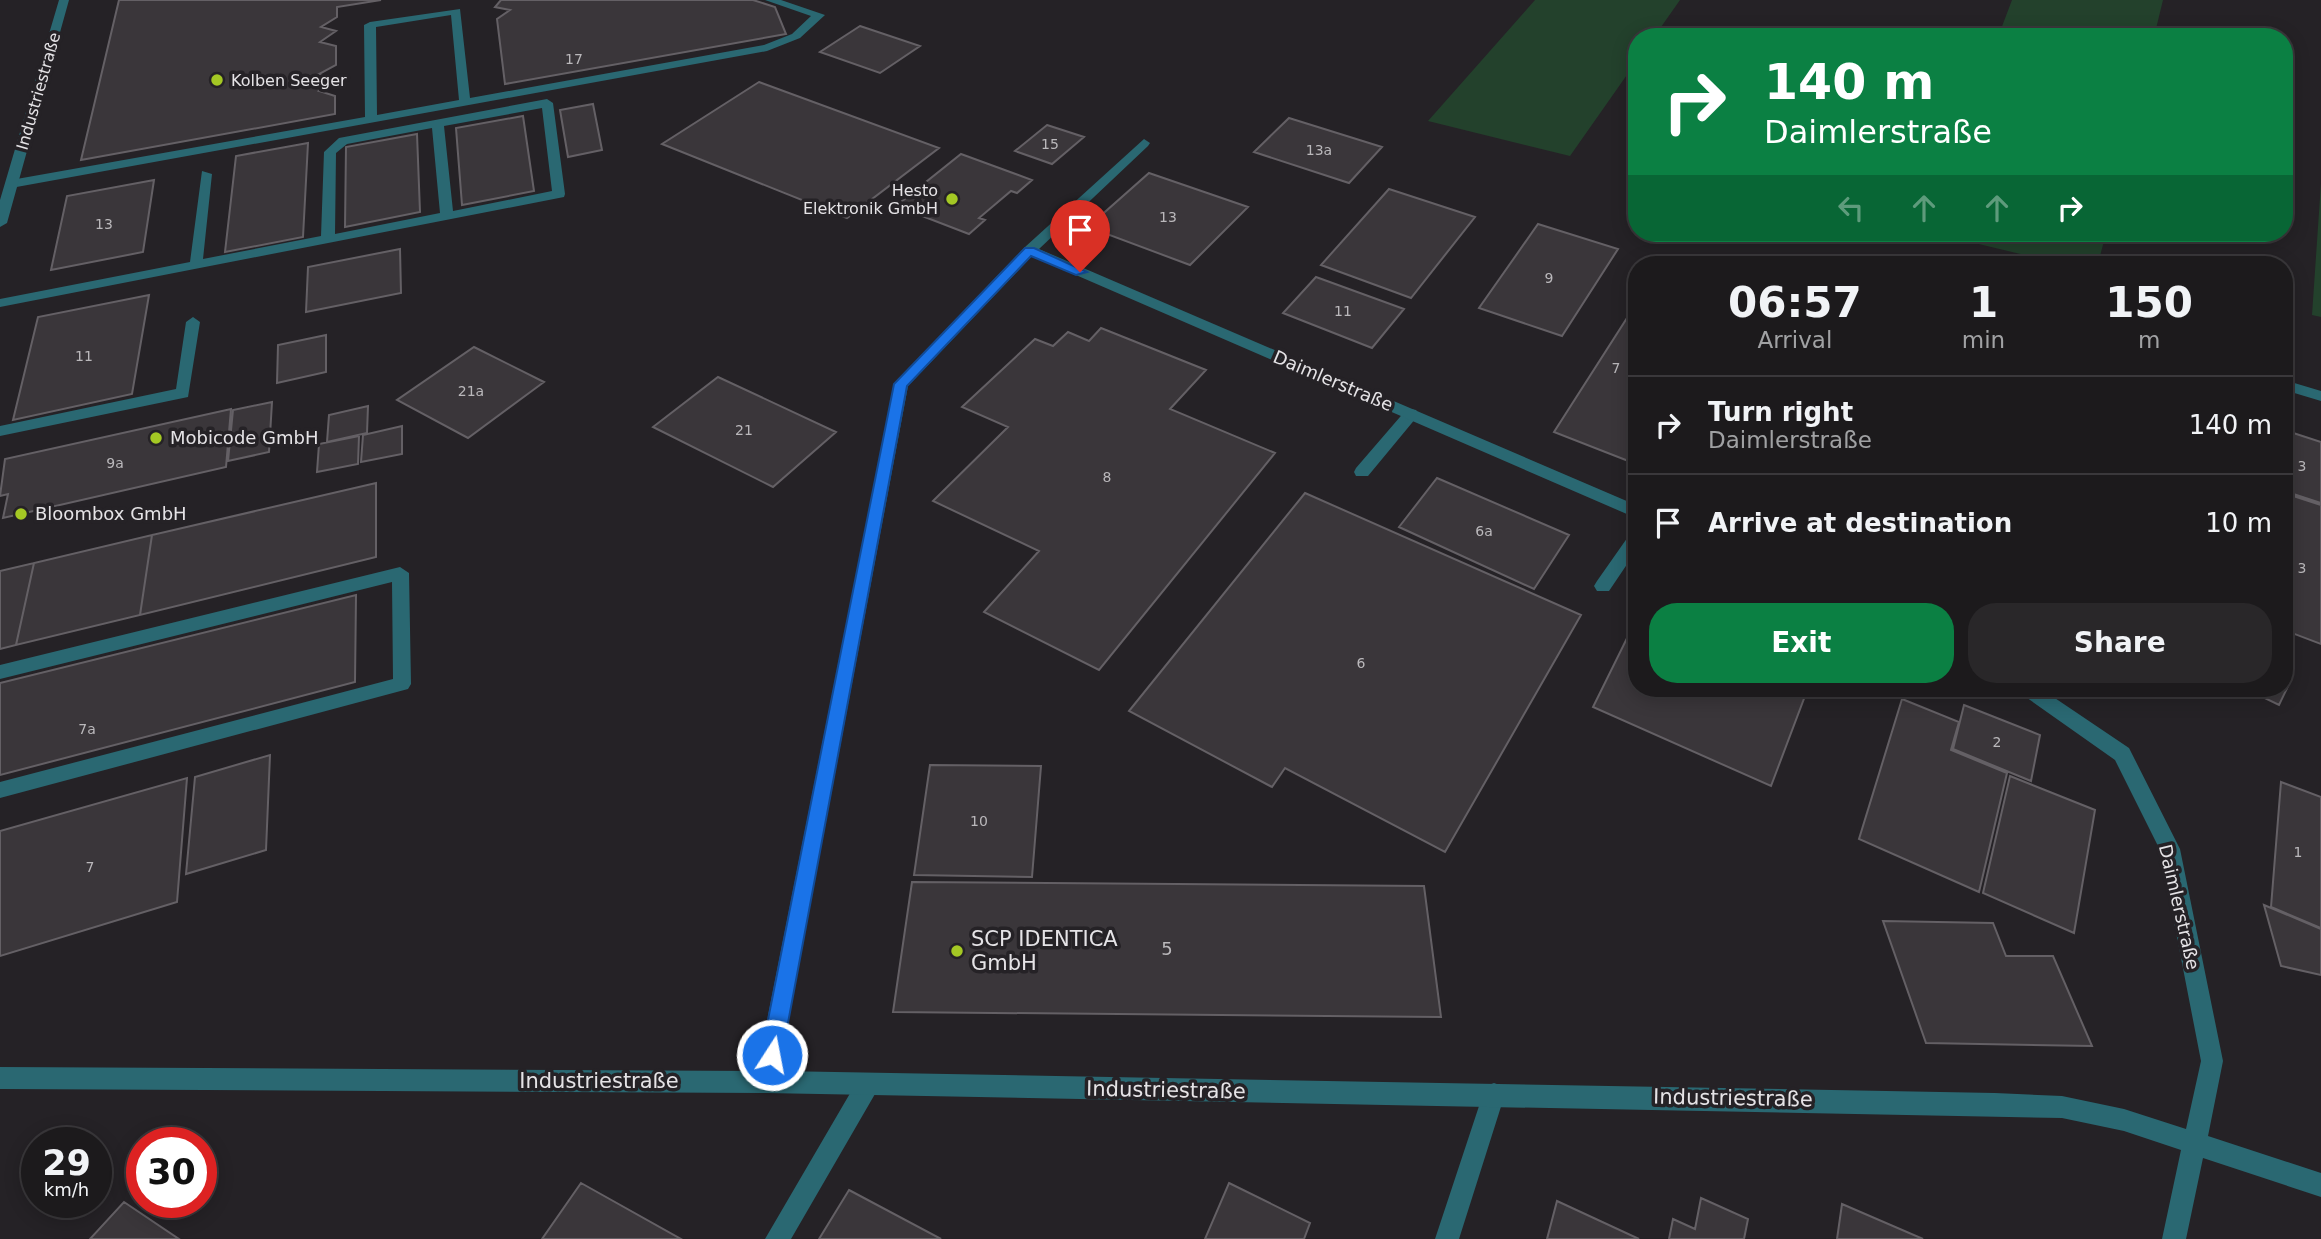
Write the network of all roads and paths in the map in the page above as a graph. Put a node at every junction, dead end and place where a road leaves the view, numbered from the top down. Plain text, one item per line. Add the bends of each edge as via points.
1 (64, 0) edge
2 (771, 0) edge
3 (465, 103) junction
4 (371, 120) junction
5 (438, 123) junction
6 (1144, 143) dead end
7 (206, 174) dead end
8 (11, 184) junction
9 (447, 216) junction
10 (0, 223) edge
11 (328, 239) junction
12 (1030, 250) junction
13 (196, 265) junction
14 (0, 303) edge
15 (193, 323) dead end
16 (2293, 388) edge
17 (2321, 396) edge
18 (1411, 414) junction
19 (0, 431) edge
20 (1362, 472) dead end
21 (1628, 509) edge
22 (1628, 550) edge
23 (1603, 586) dead end
24 (0, 672) edge
25 (2039, 697) edge
26 (0, 790) edge
27 (0, 1078) edge
28 (766, 1082) junction
29 (867, 1086) junction
30 (1494, 1094) junction
31 (2195, 1142) junction
32 (2321, 1185) edge
33 (777, 1239) edge
34 (1447, 1239) edge
35 (2174, 1239) edge

1 - 8 street, Industriestraße
2 - 3 street via 819,15 796,36 767,48
3 - 4 street
3 - 4 street via 456,11 370,25
4 - 8 street
5 - 9 street
5 - 9 street via 547,103 559,194
5 - 11 street via 343,141 330,152
6 - 12 street
7 - 13 street
8 - 10 street, Industriestraße
9 - 11 street
11 - 13 street
12 - 18 street, Daimlerstraße
12 - 28 street via 901,384
13 - 14 street
15 - 19 street via 183,393
16 - 17 street
18 - 20 street
18 - 21 street, Daimlerstraße
22 - 23 street
24 - 26 street via 400,573 402,684
25 - 31 street, Daimlerstraße via 2122,754 2169,849 2212,1061
27 - 28 street, Industriestraße
28 - 29 street, Industriestraße
29 - 30 street, Industriestraße
29 - 33 street
30 - 31 street, Industriestraße via 2062,1107 2124,1119
30 - 34 street
31 - 32 street, Industriestraße
31 - 35 street, Daimlerstraße

